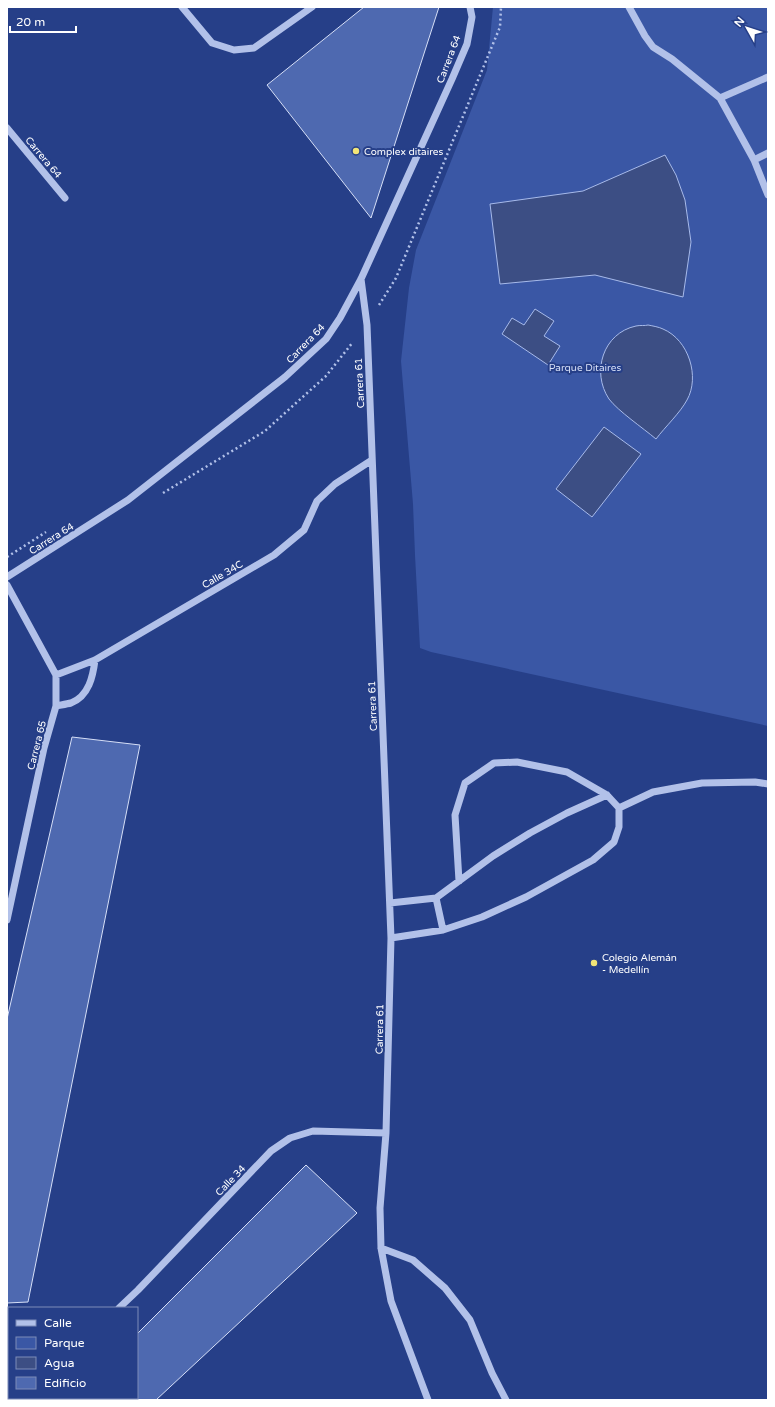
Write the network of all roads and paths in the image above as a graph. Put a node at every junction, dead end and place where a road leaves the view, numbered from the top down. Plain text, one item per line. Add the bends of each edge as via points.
1 (182, 7) edge
2 (312, 7) edge
3 (470, 7) edge
4 (501, 7) edge
5 (629, 7) edge
6 (768, 77) edge
7 (720, 98) junction
8 (7, 128) edge
9 (768, 153) edge
10 (754, 160) junction
11 (768, 195) edge
12 (65, 198) dead end
13 (768, 202) edge
14 (361, 279) junction
15 (367, 325) junction
16 (372, 460) junction
17 (159, 496) dead end
18 (51, 530) dead end
19 (7, 556) edge
20 (7, 577) edge
21 (7, 585) edge
22 (94, 660) junction
23 (56, 675) junction
24 (56, 706) junction
25 (768, 784) edge
26 (607, 796) junction
27 (619, 808) junction
28 (458, 881) junction
29 (436, 898) junction
30 (390, 903) junction
31 (7, 920) edge
32 (443, 930) junction
33 (391, 938) junction
34 (386, 1133) junction
35 (381, 1248) junction
36 (120, 1307) edge
37 (428, 1400) edge
38 (506, 1400) edge

1 - 2 street via 212,43 234,50 254,48
3 - 14 street, Carrera 64 via 472,16 467,44
4 - 15 path via 500,27 396,278
5 - 7 street via 653,47
6 - 7 street
7 - 10 street
8 - 12 street, Carrera 64
9 - 10 street
10 - 11 street
11 - 13 street
14 - 15 street, Carrera 61
14 - 20 street, Carrera 64 via 326,339 285,377 128,500
15 - 16 street, Carrera 61
15 - 17 path via 326,376 265,431
16 - 22 street, Calle 34C via 335,484 317,501 304,530 274,555
16 - 30 street, Carrera 61
18 - 19 path
21 - 23 street, Carrera 65
22 - 23 street, Calle 34C
22 - 24 street via 92,677 84,694 72,702
23 - 24 street, Carrera 65
24 - 31 street, Carrera 65 via 44,748
25 - 27 street via 702,783 653,792
26 - 27 street
26 - 28 street via 530,833
26 - 28 street via 567,772 517,762 494,763 465,783 455,815
27 - 32 street via 620,827 614,842 592,860 526,897 482,917
28 - 29 street
29 - 30 street
29 - 32 street
30 - 33 street, Carrera 61
32 - 33 street
33 - 34 street, Carrera 61
34 - 35 street, Carrera 61 via 380,1208
34 - 36 street, Calle 34 via 313,1130 290,1138 271,1152
35 - 37 street, Carrera 61 via 391,1301
35 - 38 street via 413,1260 445,1288 470,1320

